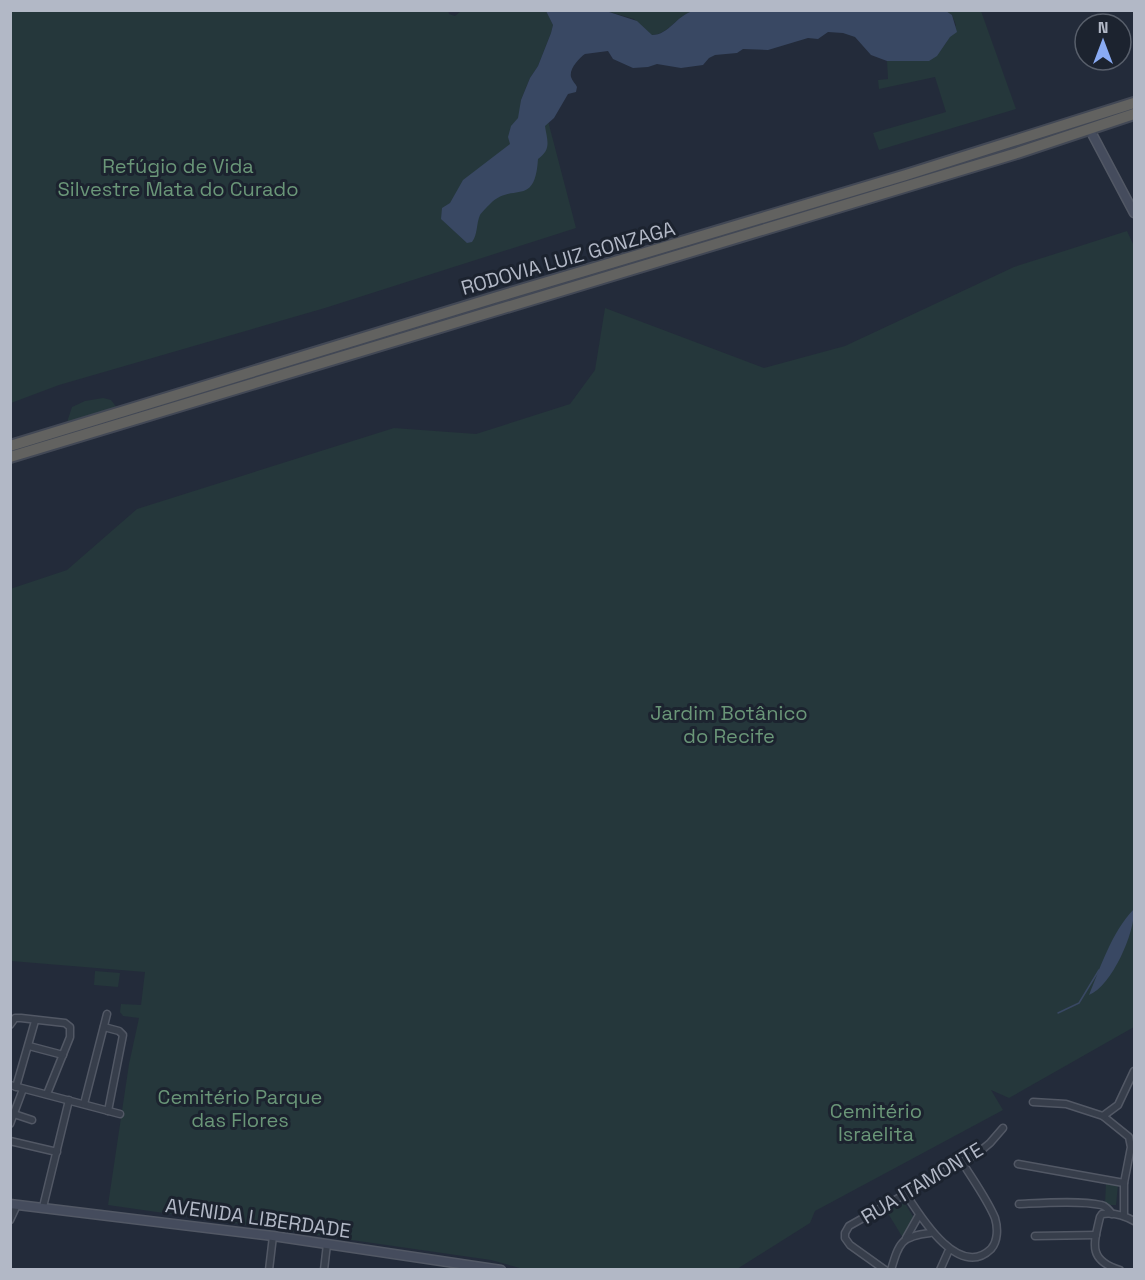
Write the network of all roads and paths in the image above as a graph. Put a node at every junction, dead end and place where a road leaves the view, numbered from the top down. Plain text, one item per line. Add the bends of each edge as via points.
1 (1134, 103) edge
2 (1134, 114) edge
3 (1089, 128) junction
4 (1134, 213) edge
5 (10, 447) edge
6 (10, 457) edge
7 (107, 1014) dead end
8 (35, 1021) junction
9 (13, 1022) edge
10 (104, 1026) junction
11 (29, 1046) junction
12 (63, 1055) junction
13 (1133, 1075) edge
14 (13, 1086) edge
15 (23, 1089) junction
16 (47, 1094) junction
17 (69, 1100) junction
18 (1033, 1102) dead end
19 (84, 1104) junction
20 (108, 1111) junction
21 (14, 1114) junction
22 (120, 1114) dead end
23 (1103, 1116) junction
24 (32, 1120) dead end
25 (10, 1124) edge
26 (1002, 1128) dead end
27 (10, 1141) edge
28 (57, 1152) junction
29 (962, 1162) junction
30 (1018, 1164) dead end
31 (1124, 1183) junction
32 (906, 1194) junction
33 (14, 1204) edge
34 (1019, 1204) dead end
35 (43, 1207) junction
36 (1112, 1214) junction
37 (919, 1215) junction
38 (1124, 1216) junction
39 (10, 1220) edge
40 (1134, 1221) edge
41 (930, 1233) junction
42 (1096, 1235) junction
43 (273, 1236) junction
44 (1035, 1236) dead end
45 (906, 1239) junction
46 (327, 1244) junction
47 (948, 1252) junction
48 (269, 1269) edge
49 (324, 1269) edge
50 (501, 1269) edge
51 (885, 1269) edge
52 (891, 1269) edge
53 (940, 1269) edge
54 (1120, 1269) edge

1 - 5 highway, RODOVIA LUIZ GONZAGA
2 - 3 highway, RODOVIA LUIZ GONZAGA
3 - 4 main road
3 - 6 highway, RODOVIA LUIZ GONZAGA
7 - 10 street
8 - 9 street
8 - 11 street
8 - 12 street via 68,1024 71,1030
10 - 19 street
10 - 20 street via 123,1035
11 - 12 street
11 - 14 street
12 - 16 street
13 - 23 street via 1118,1105
14 - 15 street
15 - 16 street
15 - 21 street
16 - 17 street
17 - 19 street
17 - 28 street
18 - 23 street via 1066,1104
19 - 20 street
20 - 22 street
21 - 24 street
21 - 25 street
23 - 31 street via 1131,1142
26 - 29 street, RUA ITAMONTE via 990,1143
27 - 28 street
28 - 35 street
29 - 32 street, RUA ITAMONTE
29 - 47 street via 995,1219 995,1245 981,1258 967,1259
30 - 31 street
31 - 38 street
32 - 37 street
32 - 51 street, RUA ITAMONTE via 849,1226 845,1233 850,1245
33 - 35 main road, AVENIDA LIBERDADE
33 - 39 street
34 - 36 street via 1099,1205
35 - 43 main road, AVENIDA LIBERDADE
36 - 38 street
36 - 42 street via 1100,1217
37 - 41 street
37 - 45 street
38 - 40 street
41 - 45 street
41 - 47 street
42 - 44 street
42 - 54 street via 1094,1247 1098,1257
43 - 46 main road, AVENIDA LIBERDADE
43 - 48 street
45 - 52 street via 899,1246
46 - 49 street
46 - 50 main road, AVENIDA LIBERDADE via 446,1257
47 - 53 street

